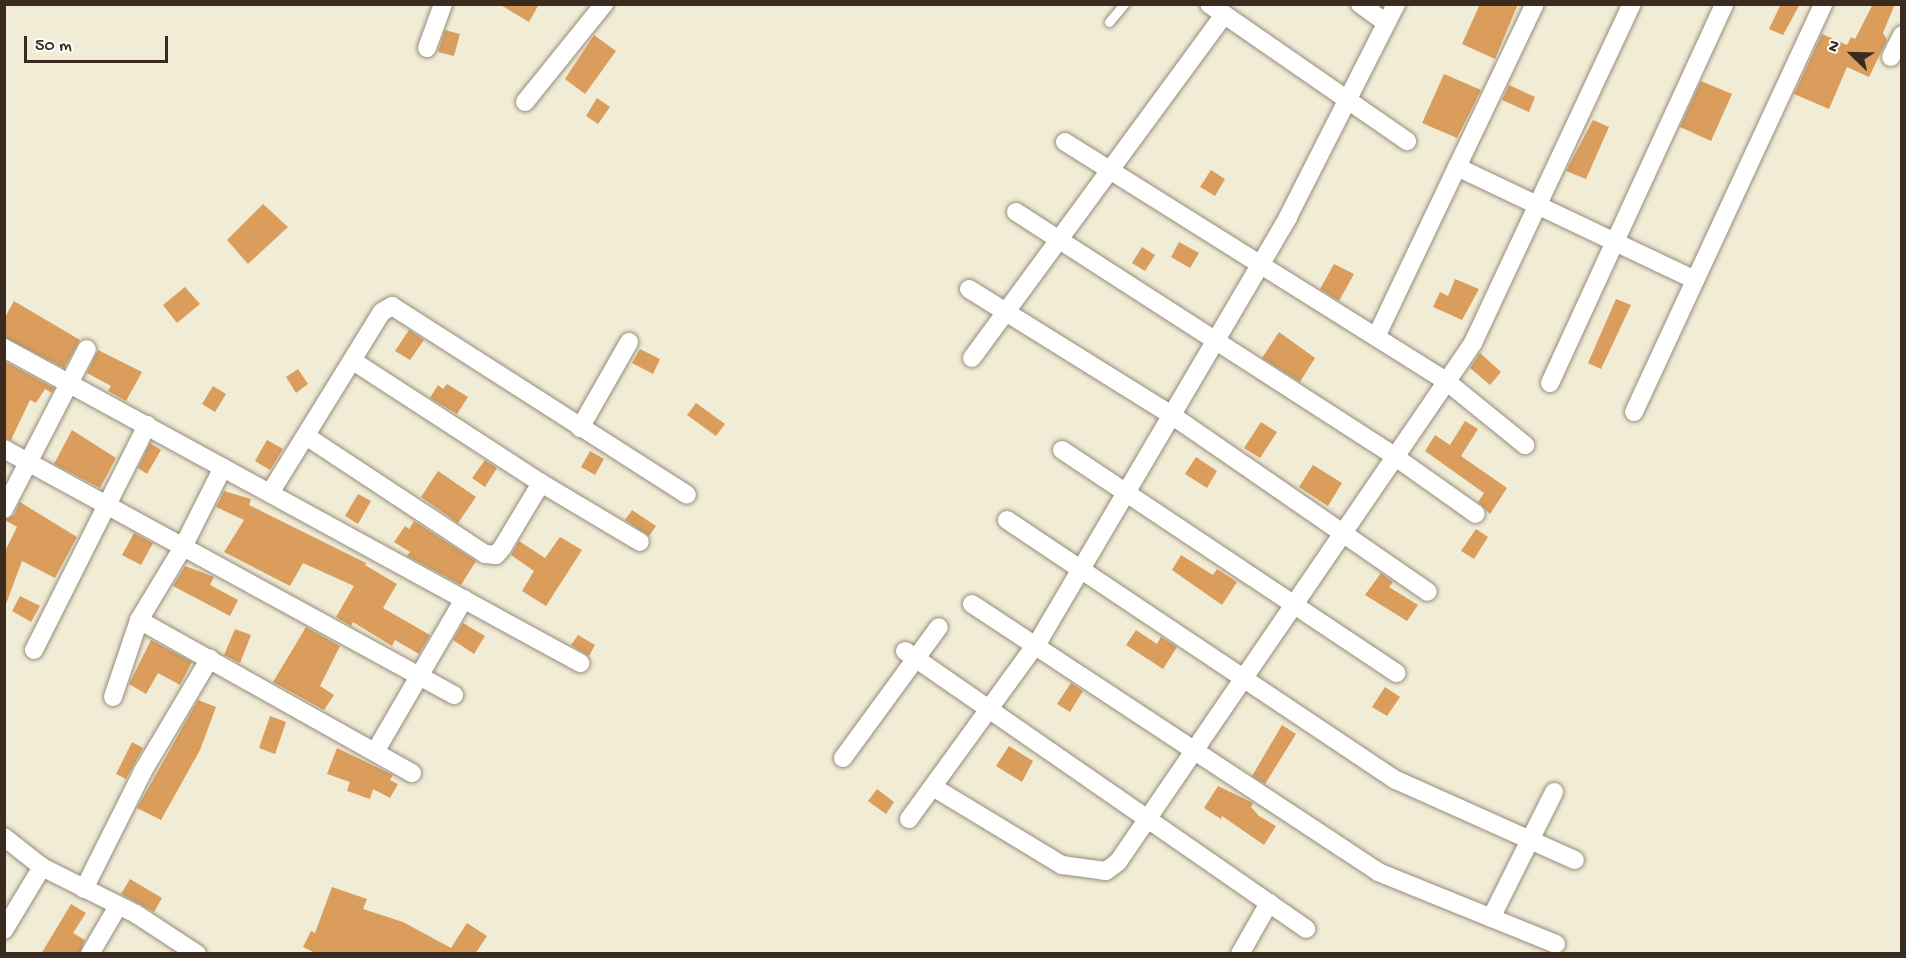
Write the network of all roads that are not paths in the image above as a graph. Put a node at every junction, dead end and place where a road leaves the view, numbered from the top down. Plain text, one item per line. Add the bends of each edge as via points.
1 (443, 4) edge
2 (604, 4) edge
3 (1124, 4) edge
4 (1360, 4) edge
5 (1396, 4) edge
6 (1535, 4) edge
7 (1632, 4) edge
8 (1724, 4) edge
9 (1823, 4) edge
10 (1216, 10) edge
11 (1109, 22) dead end
12 (1386, 23) junction
13 (1902, 35) edge
14 (427, 48) dead end
15 (1891, 57) dead end
16 (1347, 100) junction
17 (525, 102) dead end
18 (1407, 141) dead end
19 (1065, 142) dead end
20 (1457, 167) junction
21 (1110, 170) junction
22 (1536, 207) junction
23 (1016, 212) dead end
24 (1059, 240) junction
25 (1614, 243) junction
26 (1260, 263) junction
27 (1695, 280) junction
28 (969, 289) dead end
29 (1006, 312) junction
30 (1376, 337) junction
31 (1214, 339) junction
32 (629, 342) dead end
33 (4, 348) edge
34 (87, 349) dead end
35 (972, 358) dead end
36 (353, 361) junction
37 (1446, 381) junction
38 (70, 383) junction
39 (1550, 383) dead end
40 (1635, 412) dead end
41 (1170, 414) junction
42 (147, 425) junction
43 (579, 428) junction
44 (306, 436) junction
45 (1525, 445) dead end
46 (4, 449) edge
47 (1062, 450) dead end
48 (1394, 456) junction
49 (29, 463) junction
50 (222, 467) junction
51 (541, 483) junction
52 (1125, 491) junction
53 (270, 493) junction
54 (687, 495) dead end
55 (105, 505) junction
56 (4, 509) edge
57 (1476, 514) dead end
58 (1007, 520) dead end
59 (1341, 532) junction
60 (640, 542) dead end
61 (183, 547) junction
62 (1081, 567) junction
63 (1428, 592) dead end
64 (464, 599) junction
65 (1293, 603) junction
66 (972, 604) dead end
67 (139, 620) junction
68 (939, 627) dead end
69 (1035, 644) junction
70 (34, 650) dead end
71 (911, 655) junction
72 (210, 658) junction
73 (580, 663) dead end
74 (1396, 672) dead end
75 (418, 676) junction
76 (1243, 676) junction
77 (454, 695) dead end
78 (113, 697) dead end
79 (988, 709) junction
80 (1194, 748) junction
81 (375, 752) junction
82 (843, 758) dead end
83 (412, 773) dead end
84 (933, 787) junction
85 (1554, 792) dead end
86 (1146, 818) junction
87 (909, 819) dead end
88 (4, 837) edge
89 (1532, 841) junction
90 (1575, 860) dead end
91 (42, 867) junction
92 (84, 889) junction
93 (1269, 903) junction
94 (118, 906) junction
95 (1491, 918) junction
96 (1306, 929) dead end
97 (4, 930) edge
98 (1556, 944) dead end
99 (194, 953) edge
100 (90, 954) edge
101 (1240, 954) edge

1 - 14 street
2 - 17 street
3 - 11 lane
4 - 12 street
5 - 12 street
6 - 20 street
7 - 22 street
8 - 25 street
9 - 27 street
10 - 16 street
10 - 21 street
12 - 16 street
13 - 15 street
16 - 18 street
16 - 26 street
19 - 21 street
20 - 22 street
20 - 30 street
21 - 24 street
21 - 26 street
22 - 25 street
22 - 37 street via 1473,343
23 - 24 street
24 - 29 street
24 - 31 street
25 - 27 street
25 - 39 street
26 - 30 street
26 - 31 street
27 - 40 street
28 - 29 street
29 - 35 street
29 - 41 street
30 - 37 street
31 - 41 street
31 - 48 street
32 - 43 street
33 - 38 street
34 - 38 street
36 - 43 street via 382,312 392,306
36 - 44 street
36 - 51 street
37 - 45 street
37 - 48 street
38 - 42 street
38 - 49 street
41 - 52 street
41 - 59 street
42 - 50 street
42 - 55 street
43 - 54 street
44 - 51 street via 491,556 502,548
44 - 53 street
46 - 49 street
47 - 52 street
48 - 57 street
48 - 59 street
49 - 55 street
49 - 56 street
50 - 53 street
50 - 61 street
51 - 60 street
52 - 62 street
52 - 65 street
53 - 64 street
55 - 61 street
55 - 70 street
58 - 62 street
59 - 63 street
59 - 65 street
61 - 67 street
61 - 75 street
62 - 69 street
62 - 76 street
64 - 73 street
64 - 75 street
65 - 74 street
65 - 76 street
66 - 69 street
67 - 72 street
67 - 78 street
68 - 71 street
69 - 79 street
69 - 80 street
71 - 79 street
71 - 82 street
72 - 81 street
72 - 92 street via 143,771
75 - 77 street
75 - 81 street
76 - 80 street
76 - 89 street via 1396,780
79 - 84 street
79 - 86 street
80 - 86 street
80 - 95 street via 1378,872
81 - 83 street
84 - 86 street via 1062,865 1077,868 1106,871 1118,862
84 - 87 street
85 - 89 street
86 - 93 street
88 - 91 street
89 - 90 street
89 - 95 street
91 - 92 street
91 - 97 street
92 - 94 street
93 - 96 street
93 - 101 street
94 - 99 street
94 - 100 street
95 - 98 street

